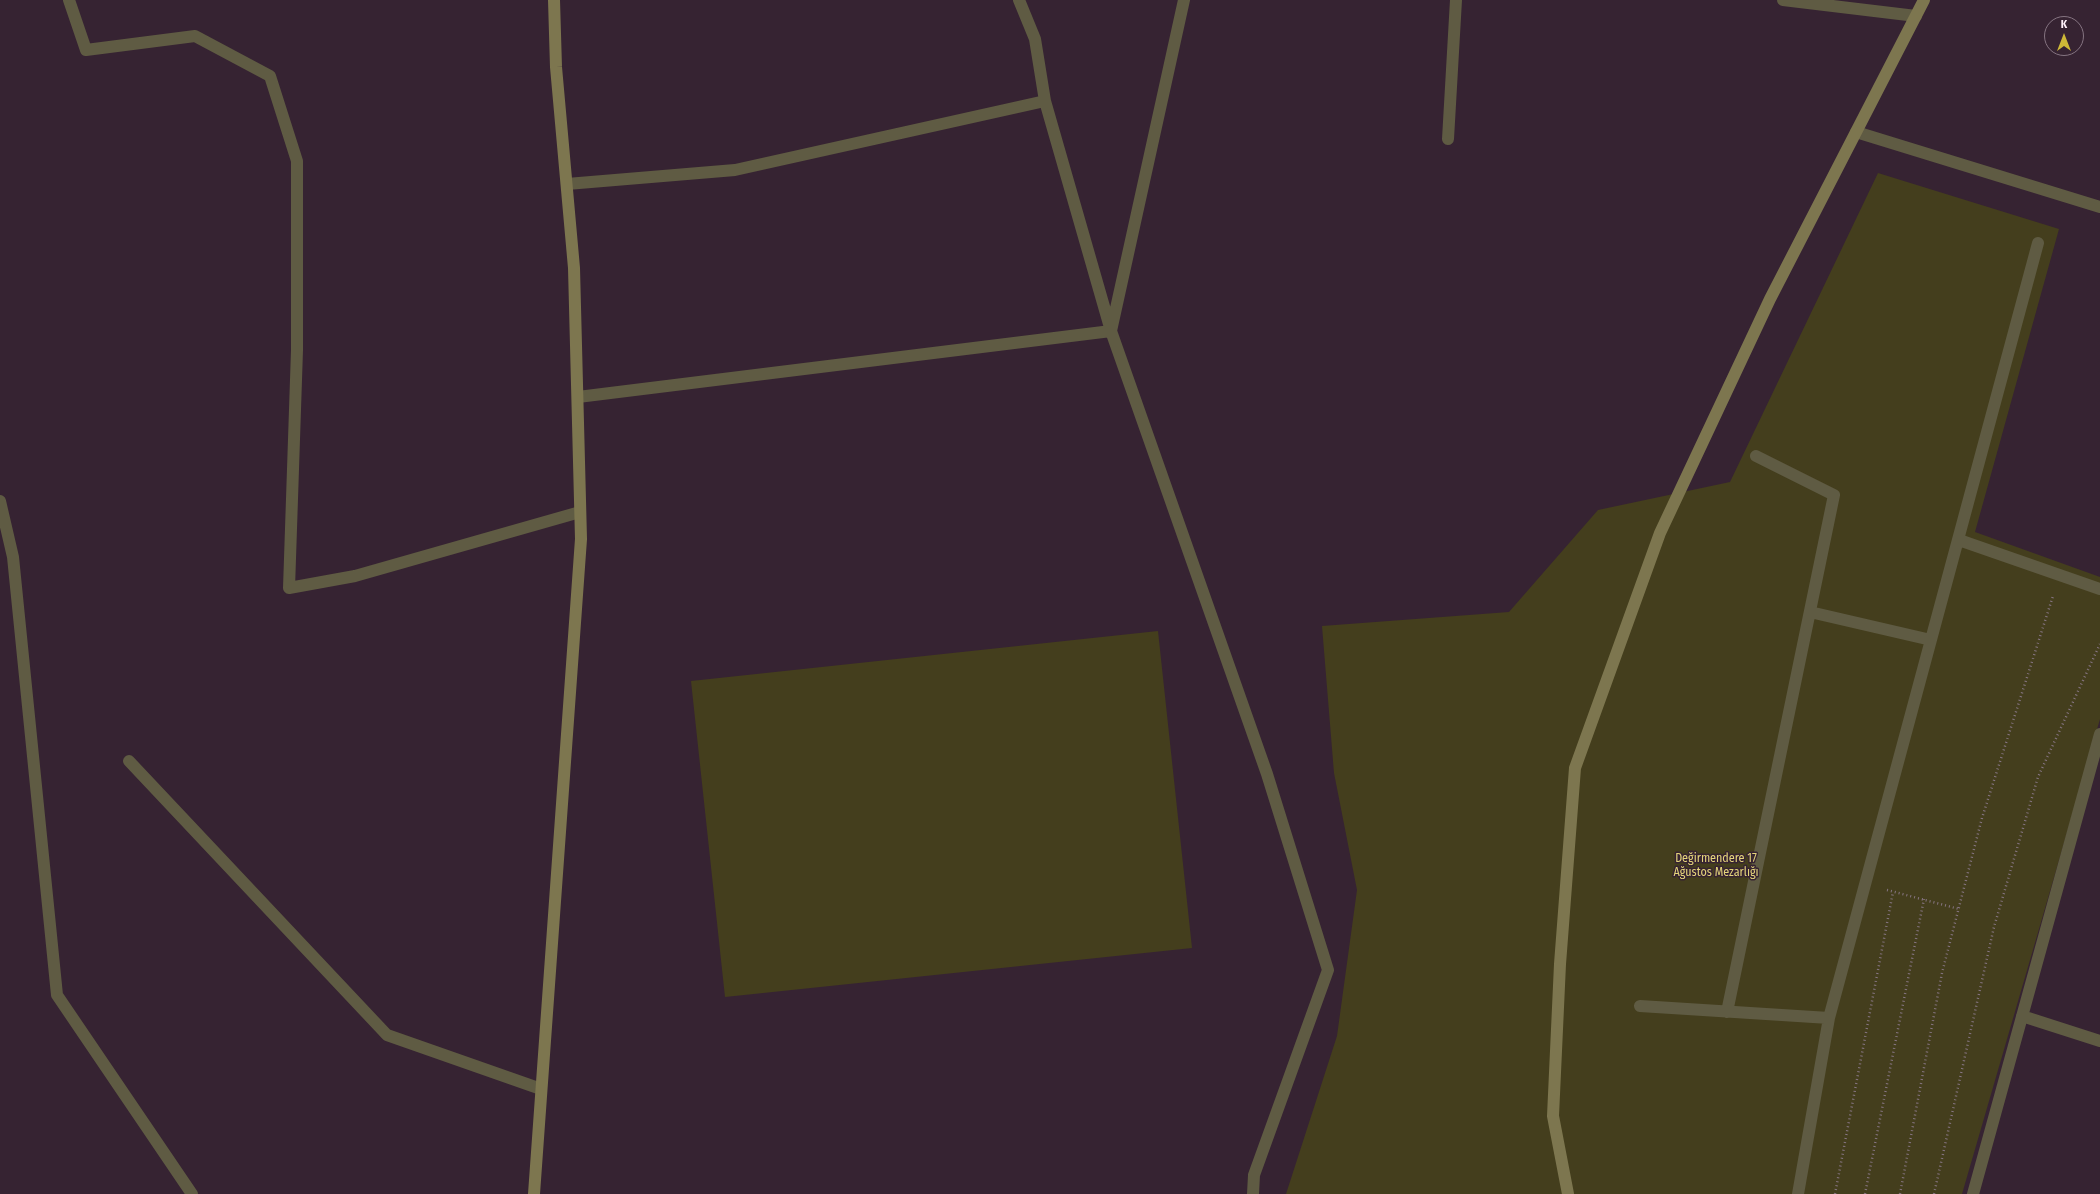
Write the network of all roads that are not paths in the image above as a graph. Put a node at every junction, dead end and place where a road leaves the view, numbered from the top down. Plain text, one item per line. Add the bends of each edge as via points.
1 (68, 0) edge
2 (554, 0) edge
3 (1019, 0) edge
4 (1184, 0) edge
5 (1456, 0) edge
6 (1783, 0) edge
7 (1924, 0) edge
8 (1916, 16) junction
9 (1045, 101) junction
10 (1856, 132) junction
11 (1448, 139) dead end
12 (567, 184) junction
13 (2100, 207) edge
14 (2038, 243) dead end
15 (1111, 330) junction
16 (578, 397) junction
17 (1756, 456) dead end
18 (0, 501) edge
19 (580, 512) junction
20 (1959, 540) junction
21 (2100, 589) edge
22 (1810, 612) junction
23 (1931, 640) junction
24 (2100, 734) edge
25 (129, 761) dead end
26 (1640, 1006) dead end
27 (1727, 1012) junction
28 (2022, 1016) junction
29 (1828, 1018) junction
30 (2100, 1042) edge
31 (541, 1089) junction
32 (192, 1194) edge
33 (534, 1194) edge
34 (1253, 1194) edge
35 (1568, 1194) edge
36 (1798, 1194) edge
37 (1973, 1194) edge

1 - 19 street via 86,50 195,36 270,76 297,161 297,350 289,588 355,576
2 - 12 street via 556,67
3 - 9 street via 1034,39
4 - 15 street
5 - 11 street
6 - 8 street
7 - 8 street
8 - 10 street
9 - 12 street via 735,170
9 - 15 street
10 - 13 street
10 - 35 street via 1770,299 1660,532 1575,768 1560,964 1553,1116
12 - 16 street via 574,268
14 - 20 street
15 - 16 street
15 - 34 street via 1267,774 1328,970 1254,1175
16 - 19 street
17 - 22 street via 1834,495
18 - 32 street via 13,557 57,995
19 - 31 street via 581,539
20 - 21 street
20 - 23 street
22 - 23 street
22 - 27 street
23 - 29 street
24 - 28 street
25 - 31 street via 387,1035
26 - 27 street
27 - 29 street
28 - 30 street
28 - 37 street
29 - 36 street
31 - 33 street

